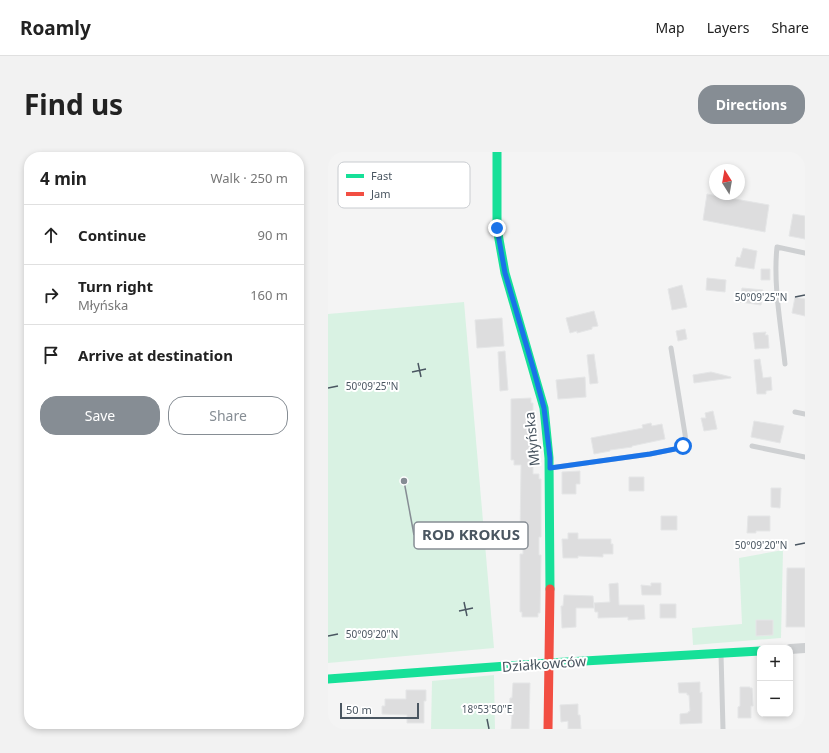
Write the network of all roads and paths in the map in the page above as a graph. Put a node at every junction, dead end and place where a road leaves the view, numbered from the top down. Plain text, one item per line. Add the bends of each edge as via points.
1 (497, 152) edge
2 (805, 253) edge
3 (671, 348) dead end
4 (785, 364) dead end
5 (795, 412) dead end
6 (805, 414) edge
7 (752, 446) dead end
8 (805, 457) edge
9 (550, 468) junction
10 (805, 648) edge
11 (793, 649) edge
12 (757, 651) edge
13 (721, 653) junction
14 (549, 663) junction
15 (328, 679) edge
16 (548, 729) edge
17 (724, 729) edge

1 - 9 street, Młyńska via 497,228 505,273 544,408
2 - 4 lane via 777,247 776,262
3 - 9 lane via 685,434 683,446 650,454
5 - 6 lane
7 - 8 lane
9 - 14 street, Młyńska
10 - 11 street
12 - 13 street, Działkowców
13 - 14 street, Działkowców
13 - 17 lane
14 - 15 street, Działkowców
14 - 16 street, Młyńska

